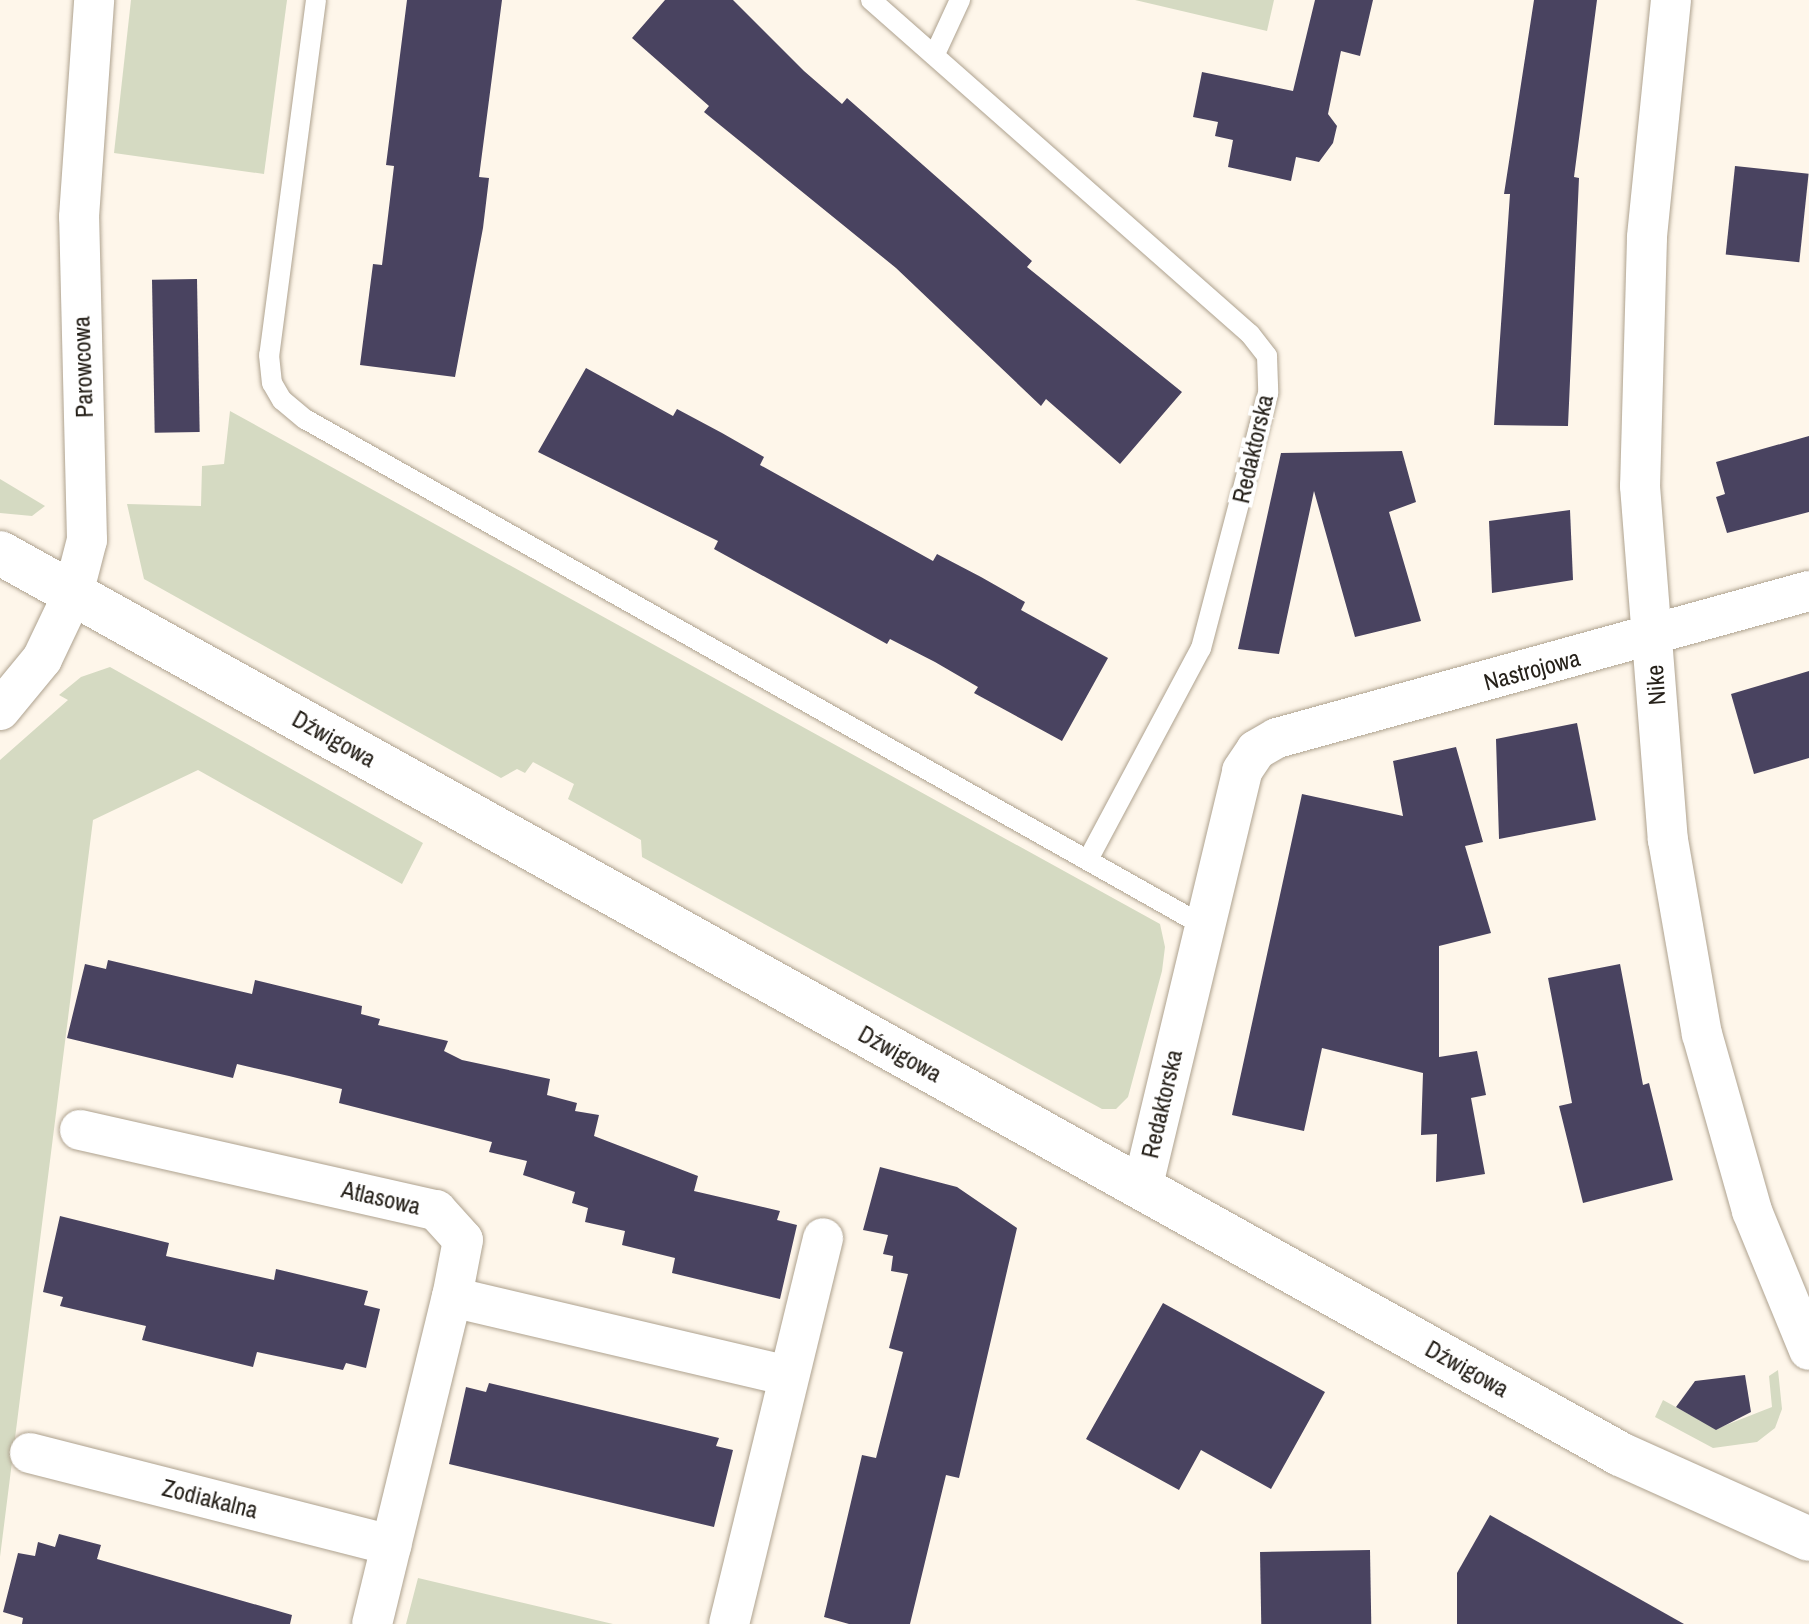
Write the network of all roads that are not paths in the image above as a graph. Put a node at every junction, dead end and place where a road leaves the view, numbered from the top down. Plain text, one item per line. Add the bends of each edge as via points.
1 (94, 0) edge
2 (316, 0) edge
3 (871, 0) edge
4 (960, 0) edge
5 (1671, 0) edge
6 (935, 54) junction
7 (0, 553) edge
8 (1809, 591) edge
9 (73, 594) junction
10 (1652, 639) junction
11 (0, 710) edge
12 (1256, 750) joint
13 (1088, 860) junction
14 (1204, 926) junction
15 (80, 1130) dead end
16 (1142, 1189) junction
17 (823, 1238) dead end
18 (452, 1297) junction
19 (1809, 1350) edge
20 (788, 1376) junction
21 (30, 1453) dead end
22 (1806, 1534) edge
23 (391, 1545) junction
24 (372, 1624) edge
25 (729, 1624) edge

1 - 9 street, Parowcowa via 79,217 87,540
2 - 13 lane via 269,355 272,383 305,419
3 - 6 lane, Redaktorska
4 - 6 lane
5 - 10 street, Nike via 1641,343 1640,486
6 - 13 lane, Redaktorska via 1267,356 1268,393 1201,648
7 - 9 main road, Dźwigowa
8 - 10 street, Nastrojowa
9 - 11 street, Parowcowa via 42,659
9 - 16 main road, Dźwigowa
10 - 12 street, Nastrojowa via 1277,738
10 - 19 street, Nike via 1668,840 1702,1034 1752,1211
12 - 14 street, Redaktorska via 1242,771
13 - 14 lane
14 - 16 street, Redaktorska
15 - 18 street, Atlasowa via 436,1210 463,1240
16 - 22 main road, Dźwigowa via 1620,1454
17 - 20 street
18 - 20 street
18 - 23 street
20 - 25 street
21 - 23 street, Zodiakalna
23 - 24 street

